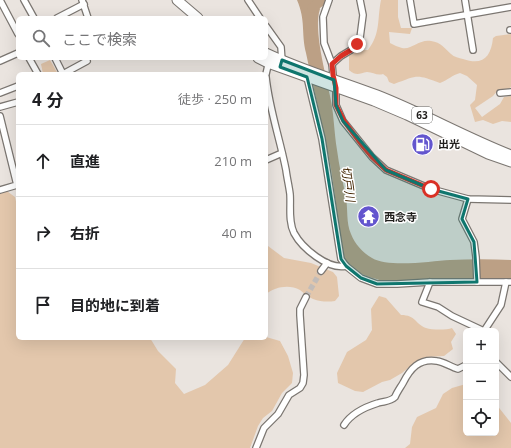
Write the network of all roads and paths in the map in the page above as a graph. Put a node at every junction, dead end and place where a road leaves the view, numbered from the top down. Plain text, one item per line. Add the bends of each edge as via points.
1 (0, 0) edge
2 (24, 0) edge
3 (177, 0) edge
4 (248, 0) edge
5 (328, 0) edge
6 (360, 0) edge
7 (410, 0) edge
8 (465, 0) edge
9 (83, 2) edge
10 (511, 7) edge
11 (467, 15) junction
12 (33, 16) edge
13 (60, 16) edge
14 (87, 16) edge
15 (196, 16) edge
16 (259, 16) edge
17 (268, 29) edge
18 (16, 30) edge
19 (473, 50) dead end
20 (16, 54) edge
21 (268, 57) edge
22 (30, 60) edge
23 (56, 60) edge
24 (268, 60) edge
25 (0, 61) edge
26 (87, 61) dead end
27 (281, 64) junction
28 (332, 64) junction
29 (37, 72) edge
30 (62, 72) edge
31 (67, 72) edge
32 (266, 72) edge
33 (308, 75) junction
34 (333, 83) junction
35 (268, 86) edge
36 (16, 87) edge
37 (511, 92) edge
38 (0, 93) edge
39 (500, 93) dead end
40 (16, 103) edge
41 (0, 107) edge
42 (0, 116) edge
43 (282, 153) junction
44 (511, 155) edge
45 (268, 159) edge
46 (511, 162) edge
47 (0, 190) edge
48 (468, 199) junction
49 (511, 200) edge
50 (327, 263) junction
51 (346, 266) junction
52 (321, 271) tunnel mouth
53 (476, 281) junction
54 (430, 282) junction
55 (509, 282) edge
56 (306, 297) tunnel mouth
57 (478, 328) edge
58 (486, 328) edge
59 (498, 364) edge
60 (463, 366) edge
61 (511, 377) edge
62 (344, 425) dead end
63 (256, 448) edge

1 - 18 street
2 - 12 street
3 - 15 main road
4 - 16 street
5 - 28 street via 323,17 324,43
6 - 28 street via 363,15 360,38 351,50
7 - 11 street via 414,24
8 - 11 street
9 - 13 street
9 - 14 street
10 - 11 street
11 - 19 street
17 - 27 street via 281,47
20 - 25 street
21 - 27 main road, 63
22 - 29 street
23 - 30 street
24 - 32 street
26 - 31 street
27 - 33 main road, 63
28 - 34 street
33 - 34 main road, 63
33 - 51 street via 322,139 341,258
34 - 44 main road, 63 via 378,95
34 - 46 main road, 63 via 488,154
34 - 48 street via 336,105 344,121 372,157 386,170 431,189
35 - 43 street
36 - 38 street
37 - 39 street
40 - 41 street
42 - 47 street via 16,185
43 - 45 street
43 - 50 street via 294,233 311,252
48 - 49 street
48 - 53 street via 462,219 474,242
50 - 51 street
50 - 52 street
51 - 54 street via 361,278 377,284
53 - 54 street
53 - 55 street
54 - 57 street via 422,302 438,307
55 - 58 street via 501,305
56 - 63 street via 300,309 303,382 300,388 288,395 278,414 264,428
59 - 61 street
60 - 62 street via 458,369 438,361 422,362 408,372 392,400 379,402 352,416

